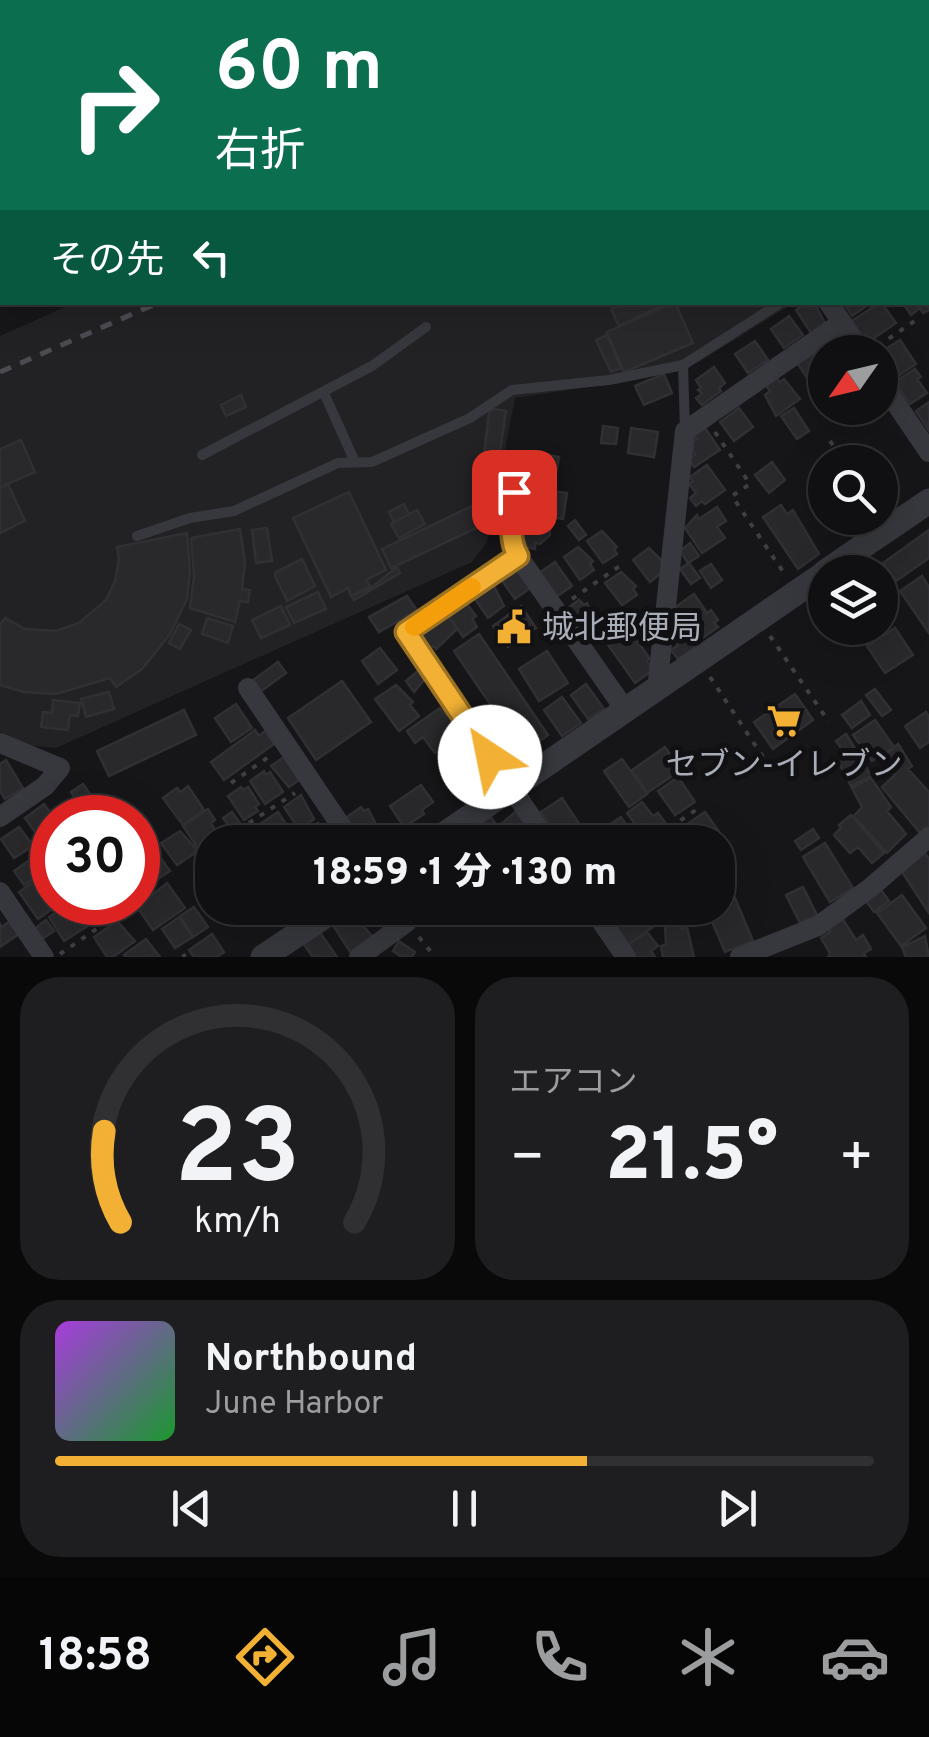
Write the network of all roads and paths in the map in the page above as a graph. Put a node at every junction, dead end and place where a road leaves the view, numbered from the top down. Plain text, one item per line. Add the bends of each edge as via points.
1 (777, 305) edge
2 (830, 305) edge
3 (916, 320) dead end
4 (842, 323) junction
5 (426, 327) dead end
6 (852, 335) edge
7 (892, 335) edge
8 (682, 366) junction
9 (324, 393) junction
10 (898, 406) edge
11 (704, 416) junction
12 (685, 431) junction
13 (830, 441) dead end
14 (833, 445) edge
15 (929, 452) edge
16 (202, 455) dead end
17 (355, 462) junction
18 (514, 492) dead end
19 (929, 500) edge
20 (137, 536) dead end
21 (851, 555) edge
22 (518, 556) junction
23 (624, 563) dead end
24 (808, 585) edge
25 (797, 592) junction
26 (556, 610) junction
27 (758, 620) junction
28 (698, 660) junction
29 (248, 688) dead end
30 (657, 689) junction
31 (626, 711) junction
32 (829, 722) dead end
33 (0, 742) edge
34 (286, 745) junction
35 (767, 763) dead end
36 (230, 783) dead end
37 (312, 783) junction
38 (512, 788) junction
39 (696, 810) dead end
40 (0, 816) edge
41 (249, 823) dead end
42 (340, 825) edge
43 (458, 825) edge
44 (537, 825) edge
45 (674, 825) edge
46 (929, 837) edge
47 (0, 892) edge
48 (102, 925) edge
49 (312, 925) edge
50 (404, 925) edge
51 (604, 925) edge
52 (44, 957) edge
53 (56, 957) edge
54 (263, 957) edge
55 (359, 957) edge
56 (626, 957) edge
57 (740, 957) edge

1 - 8 lane
2 - 4 street
3 - 7 path
4 - 6 street
4 - 11 street
5 - 9 lane
8 - 12 lane
8 - 17 lane via 512,390 415,444
9 - 16 lane
9 - 17 lane
10 - 15 street
11 - 12 street
11 - 25 path via 750,484 732,496
12 - 30 street
13 - 14 path
17 - 20 lane via 234,511
18 - 22 street
19 - 21 street
22 - 26 street
22 - 38 street via 406,632
23 - 26 path
24 - 25 street
25 - 27 street
26 - 31 street
27 - 28 street
27 - 32 path
28 - 30 street
28 - 35 path
29 - 34 street
30 - 31 street
31 - 38 street
33 - 40 street via 60,768
34 - 36 path
34 - 37 street
37 - 41 path
37 - 42 street
38 - 43 street
38 - 44 street
39 - 45 path
46 - 57 street via 818,926
47 - 52 street
48 - 53 path
49 - 54 street
50 - 55 street
51 - 56 street

